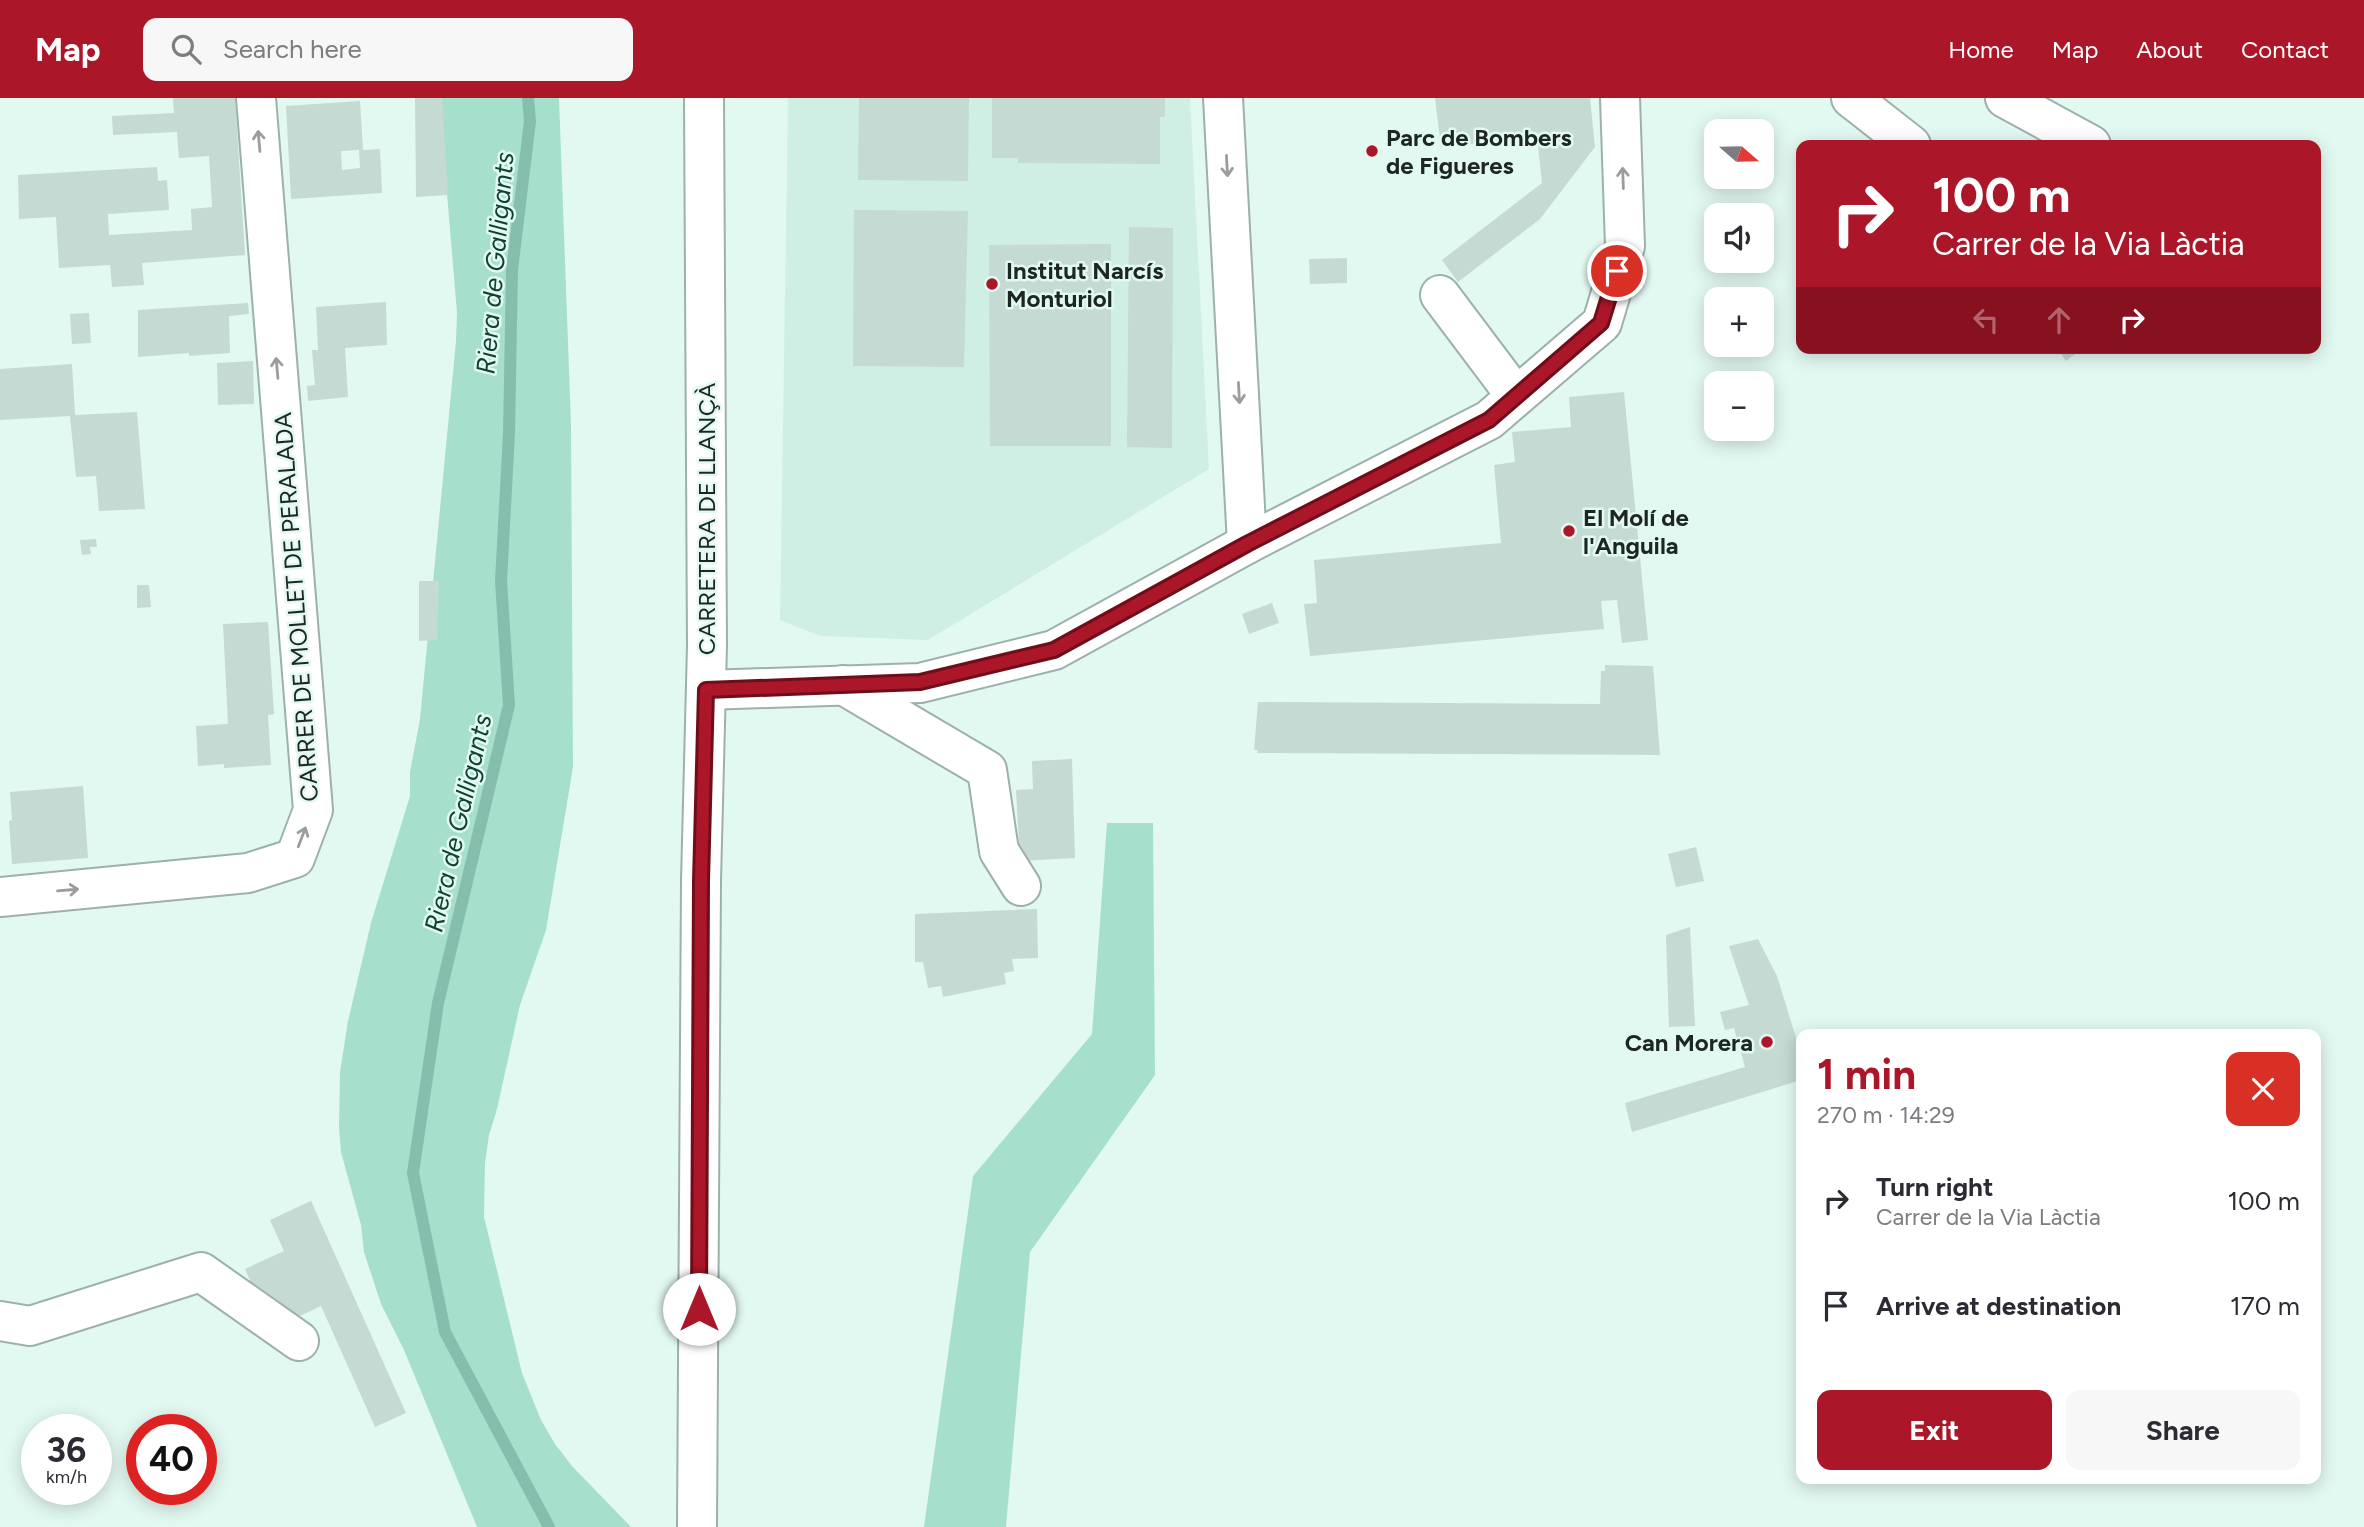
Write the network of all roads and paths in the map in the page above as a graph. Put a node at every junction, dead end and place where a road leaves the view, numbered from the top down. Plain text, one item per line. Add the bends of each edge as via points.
1 (256, 98) edge
2 (704, 98) edge
3 (1223, 98) edge
4 (1620, 98) edge
5 (1851, 98) edge
6 (2006, 98) edge
7 (1905, 140) edge
8 (2082, 140) edge
9 (1440, 295) dead end
10 (1516, 396) junction
11 (1247, 544) junction
12 (843, 685) junction
13 (706, 690) junction
14 (1021, 886) dead end
15 (0, 897) edge
16 (0, 1321) edge
17 (299, 1341) dead end
18 (697, 1527) edge

15 -> 1 street, CARRER DE MOLLET DE PERALADA via 248,873 295,858 313,810
2 - 13 street, CARRETERA DE LLANÇÀ
3 -> 11 street
10 -> 4 street via 1601,323 1625,246
5 - 7 street
6 - 8 street
9 - 10 street
10 - 11 street via 1489,420
11 - 12 street via 1054,650 920,682
12 - 13 street
12 - 14 street via 987,770 999,851
13 - 18 street, CARRETERA DE LLANÇÀ
16 - 17 street via 30,1326 201,1272

